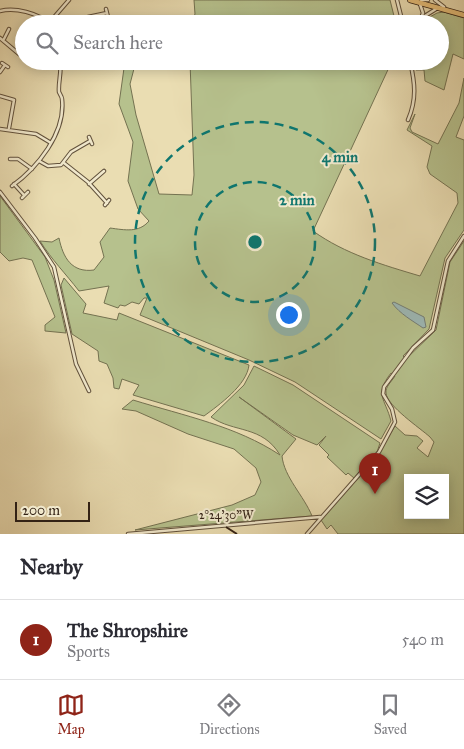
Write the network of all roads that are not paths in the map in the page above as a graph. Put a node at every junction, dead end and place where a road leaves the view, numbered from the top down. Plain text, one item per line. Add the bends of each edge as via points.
1 (69, 0) edge
2 (397, 0) edge
3 (417, 0) edge
4 (428, 0) edge
5 (436, 0) edge
6 (444, 8) junction
7 (0, 11) edge
8 (107, 13) dead end
9 (464, 14) edge
10 (31, 15) edge
11 (57, 15) edge
12 (98, 15) edge
13 (400, 15) edge
14 (421, 15) edge
15 (426, 15) edge
16 (10, 29) dead end
17 (0, 38) edge
18 (4, 39) junction
19 (15, 50) edge
20 (5, 65) dead end
21 (62, 70) edge
22 (412, 70) edge
23 (0, 72) edge
24 (0, 96) edge
25 (408, 120) dead end
26 (1, 128) edge
27 (9, 128) junction
28 (90, 141) dead end
29 (51, 144) junction
30 (10, 159) dead end
31 (39, 161) junction
32 (64, 162) junction
33 (32, 169) junction
34 (104, 171) dead end
35 (89, 184) junction
36 (0, 192) edge
37 (28, 192) dead end
38 (107, 203) dead end
39 (464, 236) edge
40 (89, 391) dead end
41 (320, 517) junction
42 (128, 534) edge
43 (307, 534) edge

1 - 11 street
2 - 13 street
3 - 4 street
3 - 6 main road
3 - 14 street via 423,9
5 - 6 street
6 - 9 main road
6 - 15 street
7 - 10 street via 9,9
8 - 12 street
16 - 18 street
17 - 18 street
18 - 19 street
20 - 23 street
21 - 29 street via 59,91 62,100 57,131
22 - 25 street via 416,88
24 - 27 street via 14,100
26 - 27 street
27 - 29 street via 36,134
28 - 32 street via 71,152
29 - 31 street
30 - 33 street via 18,159
31 - 32 street via 56,167
31 - 33 street
32 - 35 street
33 - 37 street via 13,185 23,196
34 - 35 street
35 - 38 street
36 - 40 street via 54,267 76,364
39 - 41 street via 448,260 433,330 413,348 384,387 383,394 392,409 394,422 379,452
41 - 42 street
41 - 43 street

